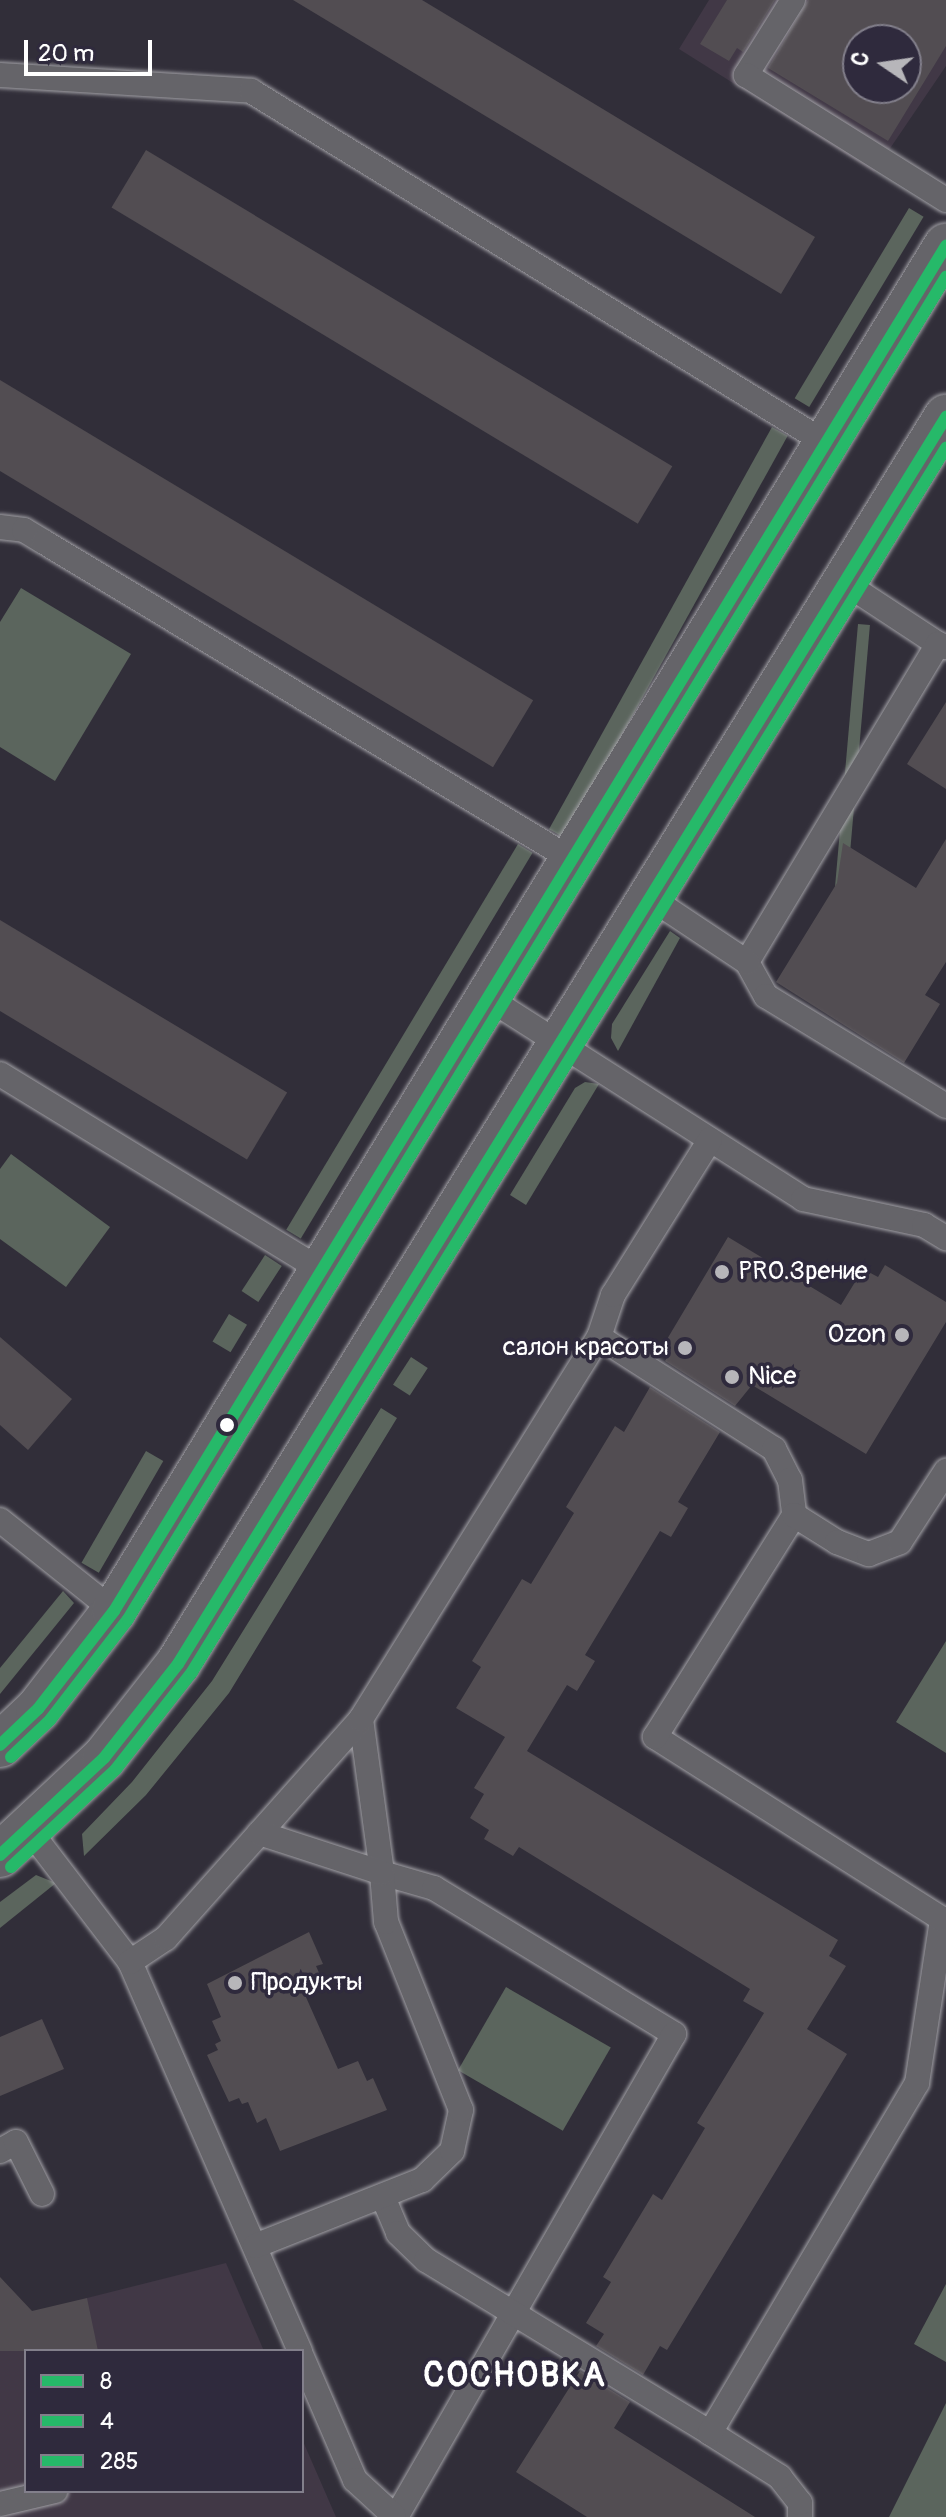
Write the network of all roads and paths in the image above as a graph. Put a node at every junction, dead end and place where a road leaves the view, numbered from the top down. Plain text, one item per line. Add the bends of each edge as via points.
1 (793, 0) edge
2 (0, 75) edge
3 (946, 200) edge
4 (946, 246) edge
5 (946, 417) edge
6 (826, 443) junction
7 (0, 527) edge
8 (842, 581) junction
9 (942, 646) edge
10 (571, 859) junction
11 (649, 897) junction
12 (747, 962) junction
13 (488, 998) junction
14 (558, 1043) junction
15 (0, 1074) edge
16 (946, 1106) edge
17 (710, 1140) junction
18 (946, 1238) edge
19 (323, 1271) junction
20 (599, 1337) junction
21 (946, 1471) edge
22 (794, 1515) junction
23 (0, 1520) edge
24 (114, 1611) junction
25 (361, 1719) junction
26 (0, 1745) edge
27 (259, 1833) junction
28 (15, 1843) edge
29 (382, 1873) junction
30 (944, 1916) edge
31 (130, 1962) junction
32 (0, 2151) edge
33 (42, 2194) dead end
34 (383, 2197) junction
35 (255, 2246) junction
36 (512, 2312) junction
37 (299, 2349) edge
38 (304, 2362) edge
39 (710, 2433) junction
40 (47, 2493) edge
41 (0, 2504) edge
42 (394, 2516) edge
43 (800, 2517) edge

1 - 3 lane via 746,75
2 - 6 lane via 251,91
4 - 6 street
5 - 8 street
6 - 10 street
7 - 10 lane via 24,530
8 - 9 lane
8 - 11 street
9 - 12 lane
10 - 13 street
11 - 12 lane
11 - 14 street
12 - 16 lane via 766,996
13 - 14 lane
13 - 19 street
14 - 17 lane
14 - 28 street via 178,1664 104,1758
15 - 19 lane
17 - 18 lane via 803,1199 924,1225
17 - 20 lane via 613,1295
19 - 24 street
20 - 22 lane via 774,1449 790,1480
20 - 25 lane
21 - 22 lane via 900,1542 869,1554 837,1542
22 - 30 lane via 655,1737
23 - 24 lane
24 - 26 street via 38,1709
25 - 27 lane
25 - 29 lane
27 - 29 lane
27 - 31 lane via 166,1938
28 - 31 lane
29 - 34 lane via 386,1922 461,2110 452,2151 422,2180
29 - 36 lane via 434,1888 674,2034
30 - 39 lane via 917,2083
31 - 35 lane
32 - 33 lane via 16,2142
34 - 35 lane
34 - 36 lane via 398,2233 426,2260
35 - 37 lane
36 - 39 lane
36 - 42 lane
38 - 42 lane via 355,2480
39 - 43 lane via 780,2477 800,2503
40 - 41 lane

